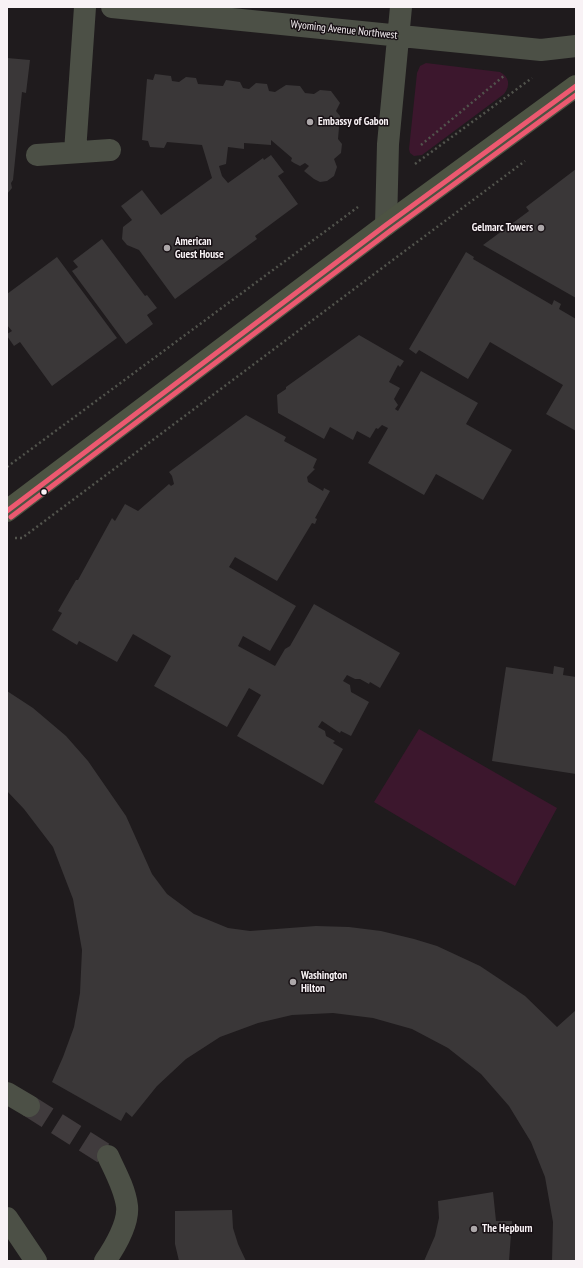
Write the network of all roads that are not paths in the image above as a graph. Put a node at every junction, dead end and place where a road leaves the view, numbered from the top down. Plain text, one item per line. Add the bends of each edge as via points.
1 (85, 7) edge
2 (112, 7) edge
3 (401, 7) edge
4 (398, 36) junction
5 (576, 46) edge
6 (576, 86) edge
7 (110, 150) dead end
8 (75, 152) junction
9 (37, 155) dead end
10 (386, 225) junction
11 (7, 511) edge
12 (7, 1093) edge
13 (29, 1106) tunnel mouth
14 (108, 1156) tunnel mouth
15 (7, 1218) edge
16 (36, 1261) edge
17 (105, 1261) edge

1 - 8 street
2 - 4 street, Wyoming Avenue Northwest
3 - 4 street
4 - 5 street, Wyoming Avenue Northwest via 541,50
4 - 10 street via 388,144
6 - 10 main road
7 - 8 street
8 - 9 street
10 - 11 main road
12 - 13 street
14 - 17 street via 127,1207 123,1228
15 - 16 street

